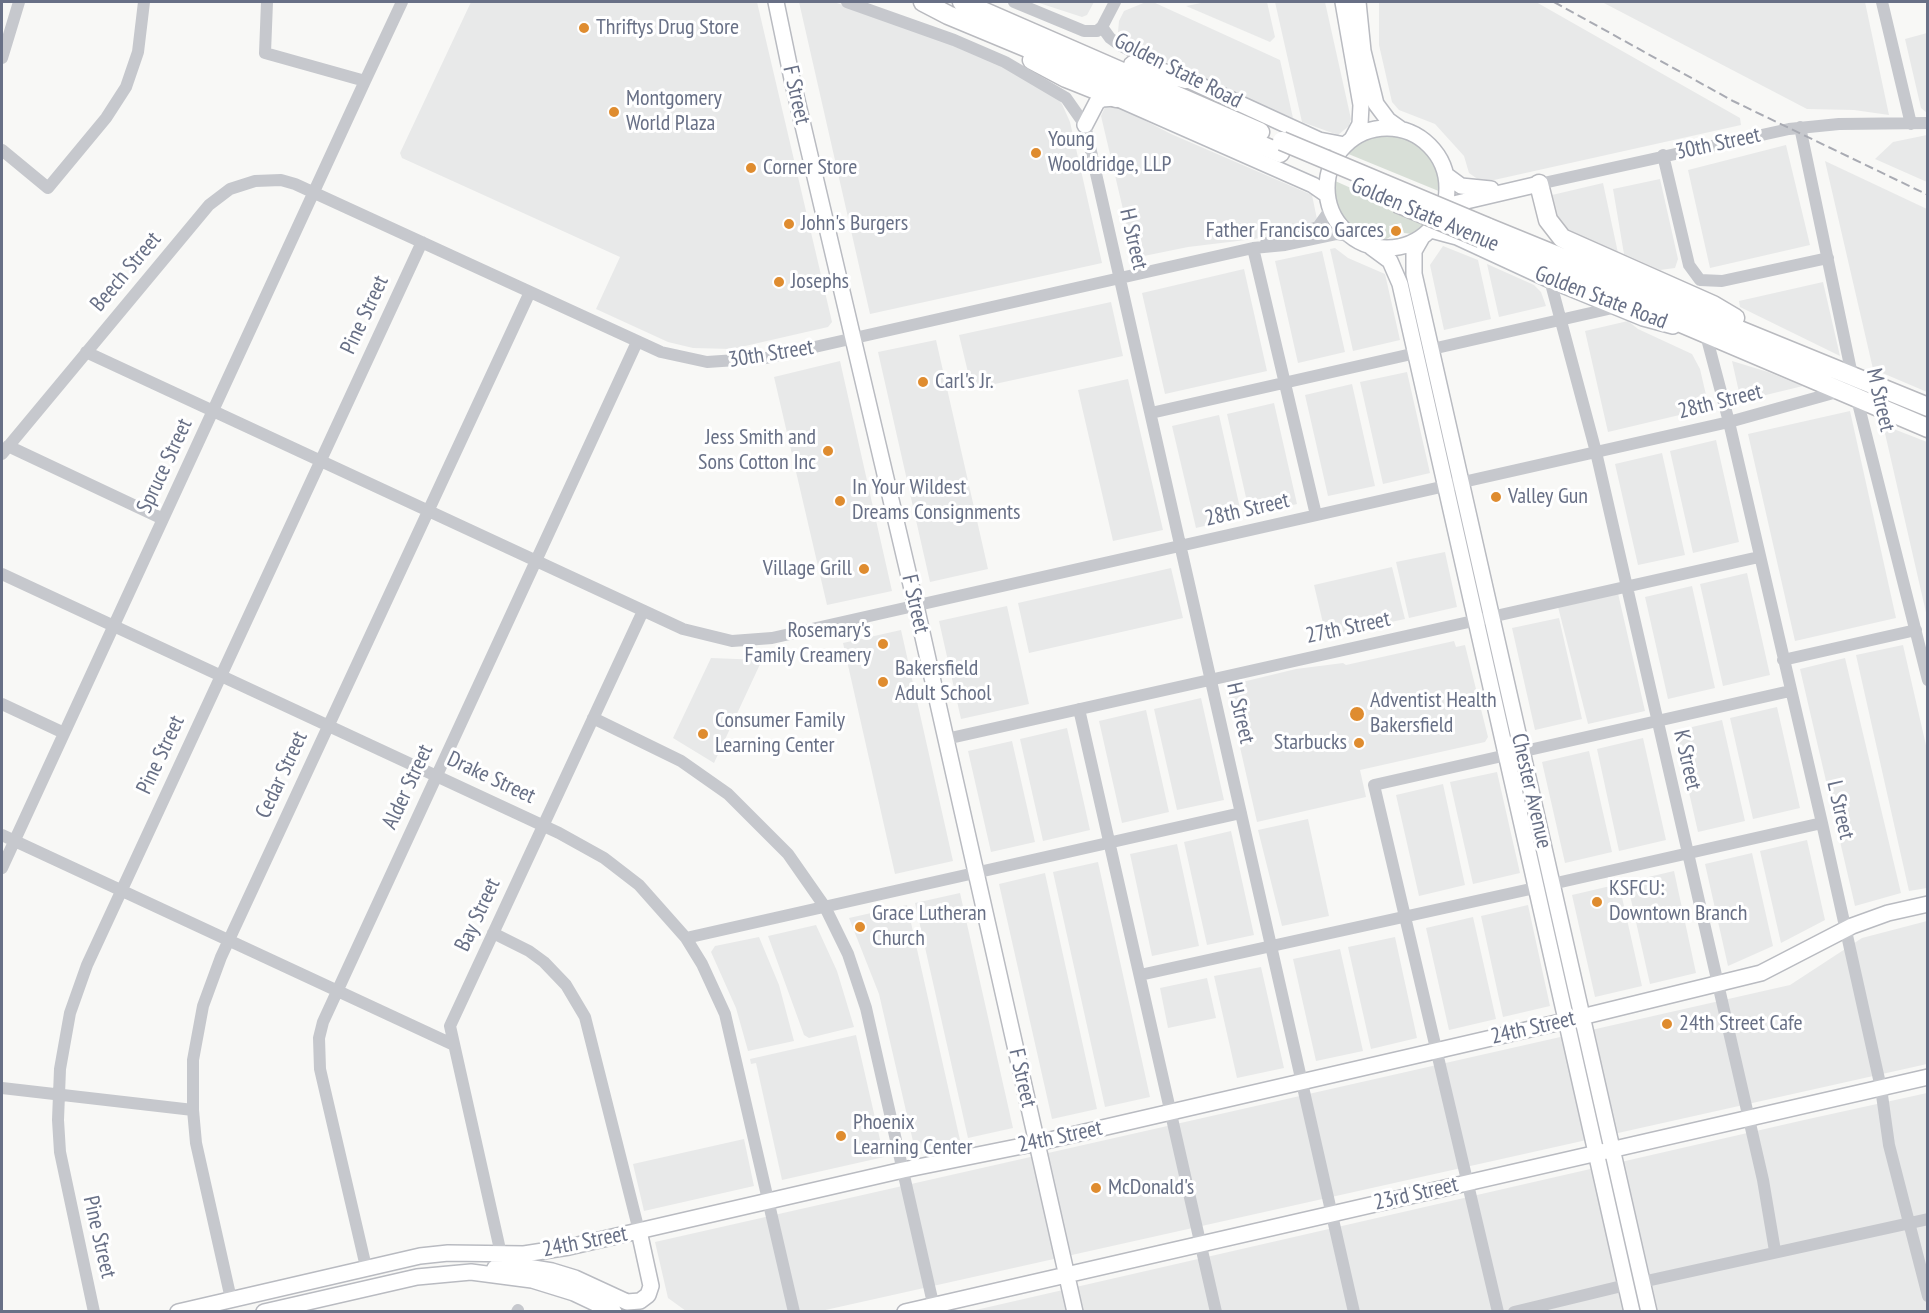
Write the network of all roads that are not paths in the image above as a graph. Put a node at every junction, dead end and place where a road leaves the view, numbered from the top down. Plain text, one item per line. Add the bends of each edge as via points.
1 (19, 2) edge
2 (144, 2) edge
3 (267, 2) edge
4 (402, 2) edge
5 (776, 2) edge
6 (847, 2) edge
7 (923, 2) edge
8 (962, 2) edge
9 (1014, 2) edge
10 (1115, 2) edge
11 (1343, 2) edge
12 (1358, 2) edge
13 (1882, 2) edge
14 (948, 15) junction
15 (1102, 27) junction
16 (1037, 34) junction
17 (2, 58) edge
18 (1186, 79) junction
19 (365, 81) junction
20 (1116, 98) junction
21 (1928, 123) edge
22 (1911, 124) junction
23 (1085, 125) junction
24 (1800, 127) junction
25 (1402, 130) junction
26 (1349, 142) junction
27 (1281, 147) junction
28 (2, 150) edge
29 (1663, 155) junction
30 (1446, 175) junction
31 (1539, 184) junction
32 (1512, 189) junction
33 (315, 192) junction
34 (1326, 194) junction
35 (1445, 206) junction
36 (1330, 210) junction
37 (1427, 233) junction
38 (1484, 233) junction
39 (1349, 236) junction
40 (422, 242) junction
41 (1371, 247) junction
42 (1253, 248) junction
43 (1828, 258) junction
44 (1120, 279) junction
45 (1550, 280) junction
46 (530, 292) junction
47 (1617, 308) junction
48 (1562, 320) junction
49 (1706, 335) junction
50 (852, 339) junction
51 (637, 342) junction
52 (1780, 345) junction
53 (1432, 349) junction
54 (86, 352) junction
55 (1416, 353) junction
56 (1853, 375) junction
57 (1286, 382) junction
58 (1850, 396) junction
59 (1928, 407) edge
60 (213, 411) junction
61 (1150, 413) junction
62 (1729, 422) junction
63 (1928, 428) edge
64 (5, 450) edge
65 (1596, 452) junction
66 (321, 461) junction
67 (1462, 483) junction
68 (1445, 486) junction
69 (428, 511) junction
70 (1316, 515) junction
71 (164, 519) junction
72 (1181, 546) junction
73 (1759, 557) junction
74 (536, 561) junction
75 (2, 574) edge
76 (1626, 587) junction
77 (915, 606) junction
78 (643, 610) junction
79 (1492, 618) junction
80 (1476, 621) junction
81 (114, 626) junction
82 (1916, 630) junction
83 (1925, 657) edge
84 (1783, 660) junction
85 (221, 676) junction
86 (1211, 679) junction
87 (1928, 680) edge
88 (1790, 691) junction
89 (2, 704) edge
90 (1079, 709) junction
91 (593, 718) junction
92 (1656, 721) junction
93 (328, 726) junction
94 (64, 733) junction
95 (946, 739) junction
96 (1522, 751) junction
97 (1506, 755) junction
98 (436, 776) junction
99 (1241, 813) junction
100 (1822, 824) junction
101 (543, 825) junction
102 (2, 835) edge
103 (14, 841) junction
104 (1110, 842) junction
105 (1687, 854) junction
106 (2, 868) edge
107 (976, 873) junction
108 (1552, 884) junction
109 (1535, 888) junction
110 (121, 890) junction
111 (1928, 904) edge
112 (825, 907) junction
113 (1406, 916) junction
114 (1846, 930) junction
115 (494, 933) junction
116 (686, 938) junction
117 (1563, 938) junction
118 (229, 940) junction
119 (1272, 948) junction
120 (1140, 975) junction
121 (1716, 985) junction
122 (336, 990) junction
123 (1581, 1017) junction
124 (1565, 1021) junction
125 (454, 1045) junction
126 (1437, 1050) junction
127 (1928, 1077) edge
128 (1302, 1082) junction
129 (2, 1088) edge
130 (1881, 1088) junction
131 (58, 1094) junction
132 (193, 1110) junction
133 (1171, 1112) junction
134 (1748, 1118) junction
135 (1037, 1143) junction
136 (1611, 1150) junction
137 (1595, 1154) junction
138 (903, 1170) junction
139 (1469, 1182) junction
140 (770, 1201) junction
141 (1332, 1214) junction
142 (1928, 1219) edge
143 (1908, 1223) junction
144 (639, 1231) junction
145 (1200, 1244) junction
146 (1775, 1251) junction
147 (501, 1254) junction
148 (366, 1267) junction
149 (471, 1272) junction
150 (1067, 1275) junction
151 (1642, 1282) junction
152 (1626, 1285) junction
153 (1928, 1296) edge
154 (231, 1299) junction
155 (934, 1308) edge
156 (94, 1311) edge
157 (178, 1311) edge
158 (264, 1311) edge
159 (614, 1311) edge
160 (794, 1311) edge
161 (905, 1311) edge
162 (1075, 1311) edge
163 (1216, 1311) edge
164 (1354, 1311) edge
165 (1498, 1311) edge
166 (1514, 1311) edge
167 (1632, 1311) edge
168 (1649, 1311) edge

1 - 17 street
2 - 28 street via 138,52 126,87 106,118 48,188
3 - 19 street via 266,53
4 - 19 street, Spruce Street
5 - 50 main road, F Street
6 - 23 street via 1005,62 1066,98
7 - 14 highway, Golden State Avenue
8 - 16 highway, Golden State Avenue
9 - 15 street, Golden State Road via 1084,31
10 - 15 street
11 - 26 main road via 1361,105 1360,124
12 - 25 main road via 1363,51 1376,104
13 - 22 street
14 - 20 highway via 1066,78
14 - 27 highway, Golden State Avenue
15 - 18 street, Golden State Road via 1121,46
16 - 18 highway
16 - 27 highway, Golden State Avenue
18 - 26 main road, Golden State Road via 1319,140
19 - 33 street, Spruce Street
20 - 23 main road via 1097,102
20 - 34 main road, Golden State Road
21 - 22 street, 30th Street
22 - 24 street, 30th Street
23 - 44 street, H Street
24 - 29 street, 30th Street
24 - 43 street, M Street
25 - 26 main road via 1376,129
25 - 30 main road via 1429,145
26 - 34 main road via 1328,173
27 - 38 highway, Golden State Avenue, bridge
29 - 31 street, 30th Street
29 - 43 street via 1689,265 1700,280 1722,281
30 - 32 main road, 30th Street via 1461,186
30 - 35 main road
31 - 32 main road, 30th Street
31 - 52 highway via 1548,220 1562,238 1713,305
32 - 35 main road, 30th Street
33 - 40 street, 30th Street
33 - 54 street, Beech Street via 268,180 242,184 219,197
33 - 60 street, Spruce Street
34 - 36 main road
35 - 37 main road
36 - 39 main road
36 - 42 street, 30th Street via 1318,227
37 - 41 main road via 1392,249
37 - 45 main road, Golden State Road via 1457,237
37 - 53 main road, Chester Avenue via 1414,251 1413,265
38 - 49 highway, Golden State Avenue
38 - 52 highway, Golden State Avenue
39 - 41 main road
39 - 42 street, 30th Street via 1336,234
40 - 46 street, 30th Street
40 - 66 street, Pine Street
41 - 55 main road, Chester Avenue via 1396,271
42 - 44 street, 30th Street
42 - 57 street
43 - 56 street, M Street
44 - 50 street, 30th Street
44 - 61 street, H Street
45 - 47 main road, Golden State Road
45 - 48 street, K Street
46 - 51 street, 30th Street
46 - 69 street, Cedar Street
47 - 48 street
47 - 49 main road, Golden State Road
48 - 53 street
48 - 65 street, K Street
49 - 58 highway, Golden State Avenue
49 - 62 street, L Street
50 - 51 street, 30th Street via 755,360 720,362 678,358
50 - 77 main road, F Street
51 - 74 street, Alder Street
52 - 56 highway, Golden State Avenue
53 - 67 main road, Chester Avenue
54 - 60 street, 28th Street
54 - 64 street, Beech Street
55 - 57 street
55 - 68 main road, Chester Avenue
56 - 58 street
56 - 59 highway, Golden State Avenue
57 - 61 street
57 - 70 street
58 - 62 street, 28th Street
58 - 63 highway, Golden State Avenue
58 - 82 street, M Street
60 - 66 street, 28th Street
60 - 71 street, Spruce Street
61 - 72 street, H Street
62 - 65 street, 28th Street
62 - 73 street, L Street
64 - 71 street
65 - 67 street, 28th Street
65 - 76 street, K Street
66 - 69 street, 28th Street
66 - 85 street, Pine Street
67 - 68 street, 28th Street
67 - 79 main road, Chester Avenue
68 - 70 street, 28th Street
68 - 80 main road, Chester Avenue
69 - 74 street, 28th Street
69 - 93 street, Cedar Street
70 - 72 street, 28th Street
71 - 81 street, Spruce Street
72 - 77 street, 28th Street
72 - 86 street, H Street
73 - 76 street, 27th Street
73 - 84 street, L Street
74 - 78 street, 28th Street
74 - 98 street, Alder Street
75 - 81 street, Drake Street
76 - 79 street, 27th Street
76 - 92 street, K Street
77 - 78 street, 28th Street via 752,641 698,634
77 - 95 main road, F Street
78 - 91 street, Bay Street
79 - 80 street, 27th Street
79 - 96 main road, Chester Avenue
80 - 86 street, 27th Street
80 - 97 main road, Chester Avenue
81 - 85 street, Drake Street
81 - 94 street, Spruce Street
82 - 83 street, M Street
82 - 84 street
83 - 87 street, M Street
84 - 88 street, L Street
85 - 93 street, Drake Street
85 - 110 street, Pine Street
86 - 90 street, 27th Street
86 - 99 street, H Street
88 - 92 street
88 - 100 street, L Street
89 - 94 street
90 - 95 street, 27th Street
90 - 104 street
91 - 101 street, Bay Street
91 - 112 street via 681,761 728,794 788,854
92 - 96 street
92 - 105 street, K Street
93 - 98 street, Drake Street
93 - 118 street, Cedar Street
94 - 103 street, Spruce Street
95 - 107 main road, F Street
96 - 97 street
96 - 108 main road, Chester Avenue
97 - 109 main road, Chester Avenue
97 - 113 street via 1374,785
98 - 101 street, Drake Street
98 - 122 street, Alder Street
99 - 104 street
99 - 119 street, H Street
100 - 105 street
100 - 114 street, L Street
101 - 115 street, Bay Street
101 - 116 street, Drake Street via 622,871 655,901
102 - 103 street
103 - 106 street, Spruce Street
103 - 110 street
104 - 107 street
104 - 120 street
105 - 108 street
105 - 121 street, K Street
107 - 112 street
107 - 135 main road, F Street
108 - 117 main road, Chester Avenue
109 - 113 street
109 - 117 main road via 1554,930
109 - 124 main road, Chester Avenue
110 - 118 street
110 - 131 street, Pine Street via 70,1013
111 - 114 main road, 24th Street via 1888,913
112 - 116 street
112 - 138 street via 848,954 866,1008
113 - 119 street
113 - 126 street
114 - 121 main road, 24th Street via 1771,969
114 - 130 street, L Street
115 - 125 street, Bay Street via 450,1026
115 - 144 street via 544,962 566,985 585,1017
116 - 140 street, Drake Street via 725,1014
117 - 123 main road, Chester Avenue
118 - 122 street
118 - 132 street, Cedar Street via 212,980 197,1033
119 - 120 street
119 - 128 street, H Street
120 - 133 street
121 - 123 main road, 24th Street
121 - 134 street, K Street
122 - 125 street
122 - 148 street, Alder Street via 321,1030 320,1069
123 - 124 main road, 24th Street
123 - 136 main road, Chester Avenue
124 - 126 main road, 24th Street
124 - 137 main road, Chester Avenue
125 - 147 street, Bay Street
126 - 128 main road, 24th Street
126 - 139 street
127 - 130 main road, 23rd Street
128 - 133 main road, 24th Street
128 - 141 street, H Street
129 - 131 street
130 - 134 main road, 23rd Street
130 - 143 street, L Street via 1889,1145
131 - 132 street
131 - 156 street, Pine Street via 64,1177
132 - 154 street, Cedar Street via 196,1143
133 - 135 main road, 24th Street
133 - 145 street
134 - 136 main road, 23rd Street
134 - 146 street, K Street
135 - 138 main road, 24th Street
135 - 150 main road, F Street
136 - 137 main road, 23rd Street
136 - 151 main road, Chester Avenue
137 - 139 main road, 23rd Street
137 - 152 main road, Chester Avenue
138 - 140 main road, 24th Street
138 - 155 street
139 - 141 main road, 23rd Street
139 - 165 street
140 - 144 main road, 24th Street
140 - 160 street, Drake Street
141 - 145 main road, 23rd Street
141 - 164 street, H Street
142 - 143 street
143 - 146 street
143 - 153 street, L Street
144 - 147 main road, 24th Street via 543,1252
144 - 149 main road via 651,1286 640,1301 627,1302 575,1278 527,1266
145 - 150 main road, 23rd Street
145 - 163 street
146 - 151 street
147 - 148 main road, 24th Street via 435,1253
148 - 154 main road, 24th Street
149 - 158 main road, 24th Street via 430,1274
149 - 159 main road, 24th Street via 532,1280
150 - 155 main road, 23rd Street
150 - 162 main road, F Street
151 - 168 main road, Chester Avenue
152 - 166 street
152 - 167 main road, Chester Avenue
154 - 157 main road, 24th Street
155 - 161 main road, 23rd Street

